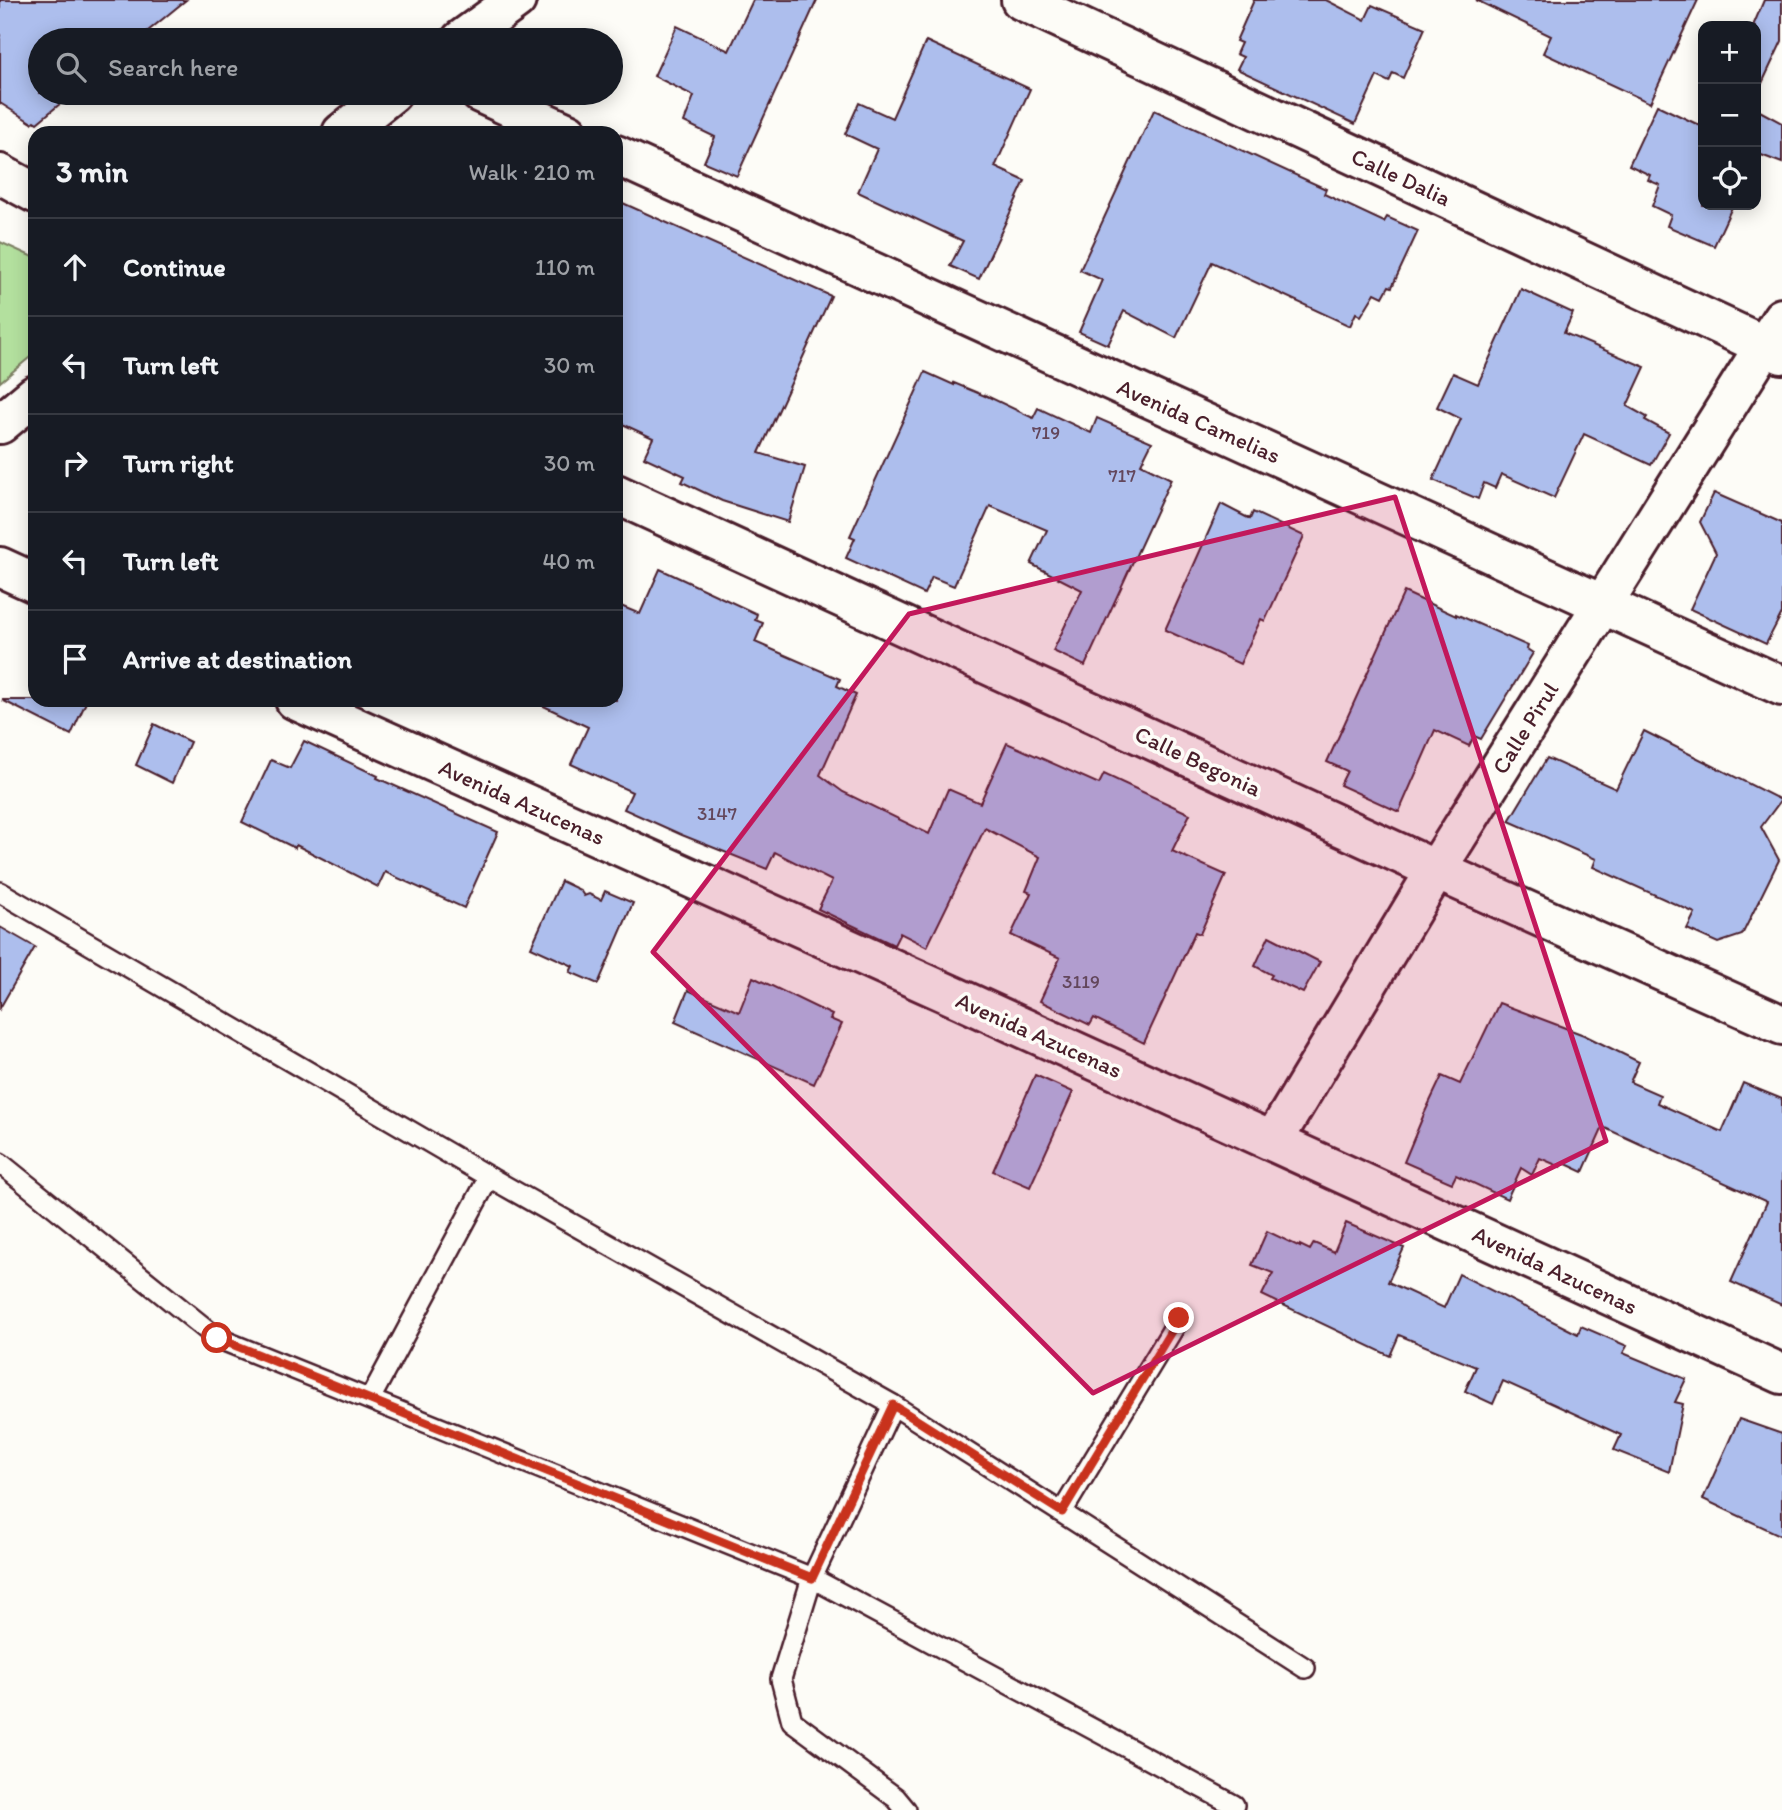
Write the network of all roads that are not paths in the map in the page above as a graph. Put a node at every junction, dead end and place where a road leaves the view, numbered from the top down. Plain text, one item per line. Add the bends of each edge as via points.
1 (516, 0) edge
2 (1021, 0) edge
3 (478, 28) edge
4 (377, 105) edge
5 (506, 105) edge
6 (351, 126) edge
7 (553, 126) edge
8 (623, 158) edge
9 (0, 174) edge
10 (28, 189) edge
11 (1776, 339) edge
12 (28, 401) edge
13 (0, 424) edge
14 (623, 497) edge
15 (0, 567) edge
16 (28, 580) edge
17 (1602, 604) junction
18 (1782, 686) edge
19 (311, 707) edge
20 (1436, 870) junction
21 (0, 892) edge
22 (1782, 1025) edge
23 (1273, 1141) junction
24 (0, 1163) edge
25 (489, 1177) junction
26 (1179, 1318) dead end
27 (1782, 1374) edge
28 (370, 1399) junction
29 (893, 1405) junction
30 (1062, 1512) junction
31 (812, 1578) junction
32 (1305, 1668) dead end
33 (1234, 1805) dead end
34 (906, 1810) edge

1 - 3 street
2 - 11 street, Calle Dalia
4 - 6 street
5 - 7 street
8 - 17 street, Avenida Camelias
9 - 10 street
11 - 17 street, Calle Pirul
12 - 13 street
14 - 20 street, Calle Begonia
15 - 16 street
17 - 18 street, Avenida Camelias
17 - 20 street, Calle Pirul
19 - 23 street, Avenida Azucenas
20 - 22 street, Calle Begonia
20 - 23 street, Calle Pirul
21 - 25 lane
23 - 27 street, Avenida Azucenas
24 - 28 lane via 217,1338
25 - 28 lane
25 - 29 lane
26 - 30 lane
28 - 31 lane
29 - 30 lane
29 - 31 lane
30 - 32 lane
31 - 33 lane
31 - 34 lane via 781,1679 792,1721

